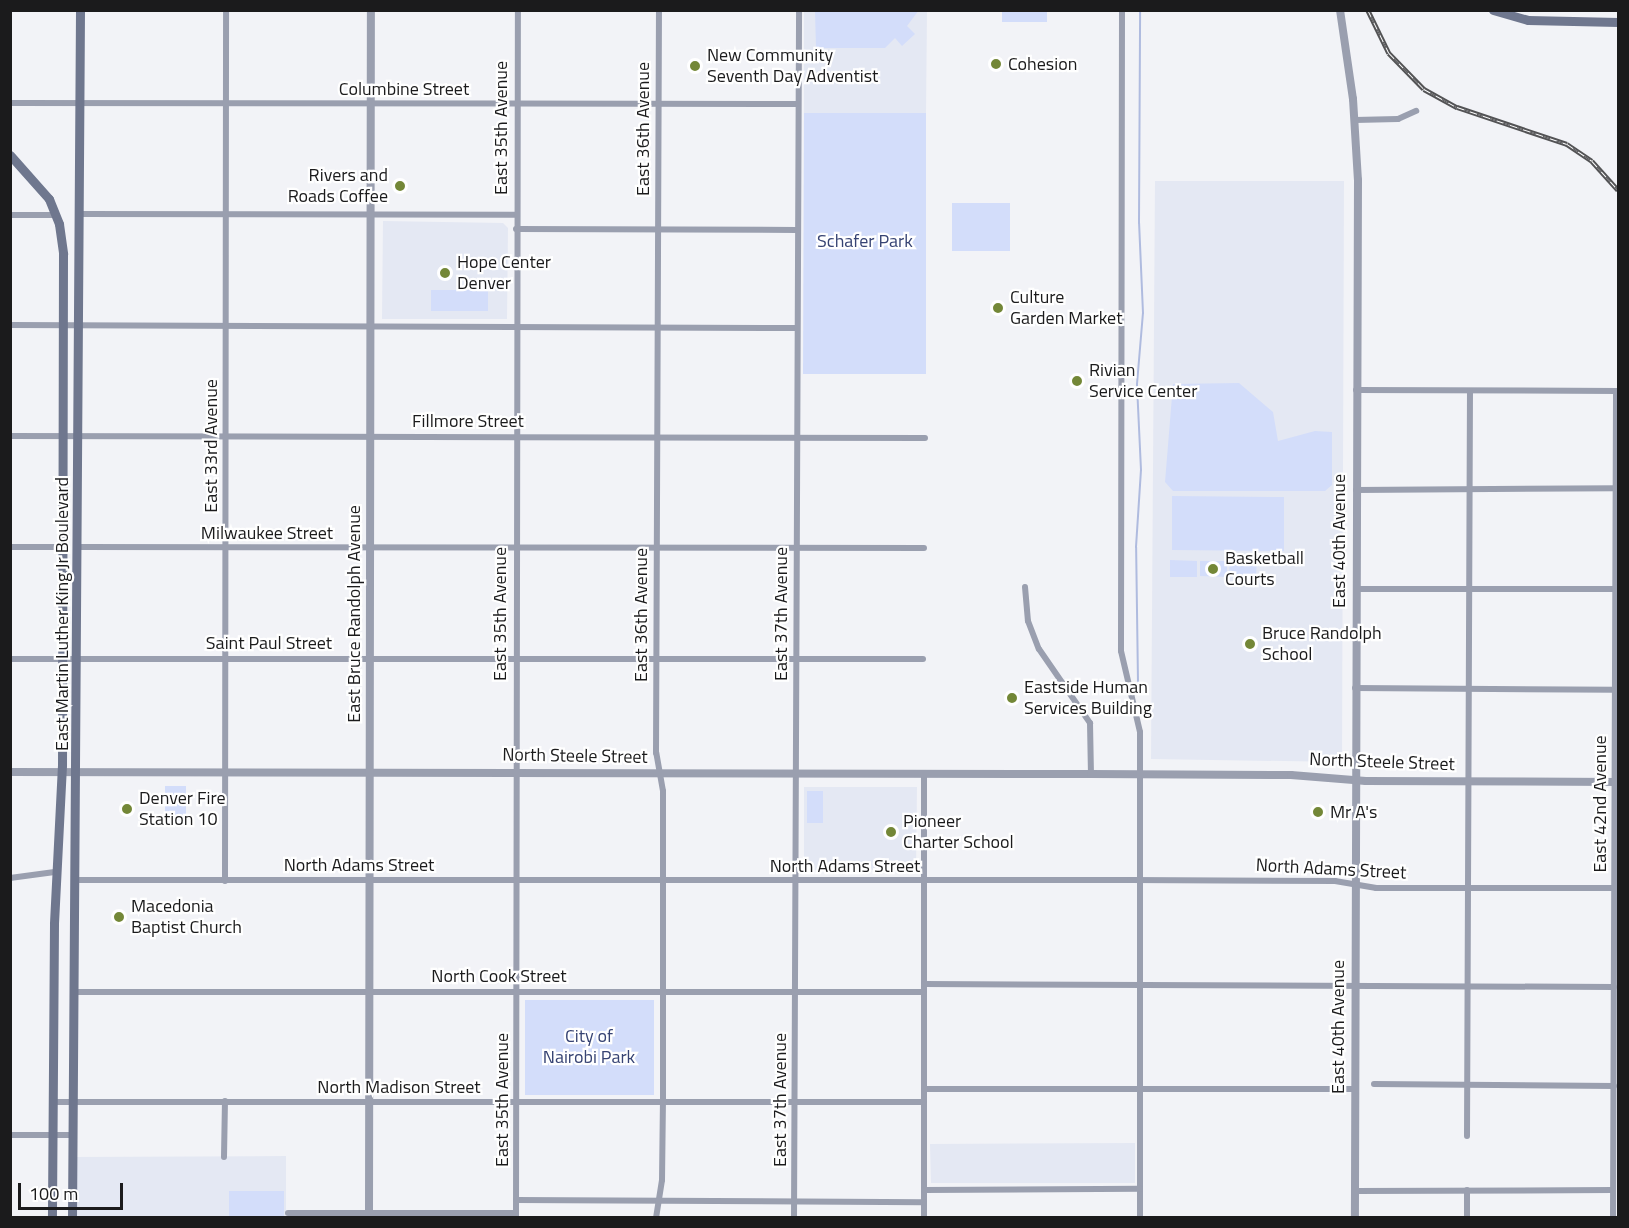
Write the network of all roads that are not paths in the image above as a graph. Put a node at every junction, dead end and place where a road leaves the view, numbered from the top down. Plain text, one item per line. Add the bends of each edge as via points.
1 (80, 10) edge
2 (226, 10) edge
3 (371, 10) edge
4 (518, 10) edge
5 (658, 10) edge
6 (799, 10) edge
7 (1122, 10) edge
8 (1340, 10) edge
9 (1493, 10) edge
10 (1618, 22) edge
11 (10, 103) edge
12 (80, 103) junction
13 (226, 103) junction
14 (371, 104) junction
15 (516, 104) junction
16 (658, 104) junction
17 (798, 104) junction
18 (1416, 111) dead end
19 (1354, 120) junction
20 (10, 155) edge
21 (80, 214) junction
22 (10, 215) edge
23 (56, 215) junction
24 (226, 215) junction
25 (371, 215) junction
26 (516, 215) junction
27 (516, 229) junction
28 (657, 230) junction
29 (797, 230) junction
30 (10, 326) edge
31 (64, 326) junction
32 (79, 326) junction
33 (226, 326) junction
34 (371, 327) junction
35 (515, 327) junction
36 (658, 327) junction
37 (797, 328) junction
38 (1356, 390) junction
39 (1470, 391) junction
40 (1617, 391) edge
41 (10, 436) edge
42 (79, 436) junction
43 (515, 436) junction
44 (657, 436) junction
45 (797, 436) junction
46 (63, 437) junction
47 (226, 437) junction
48 (371, 437) junction
49 (925, 438) dead end
50 (1616, 488) junction
51 (1470, 489) junction
52 (1356, 490) junction
53 (10, 547) edge
54 (63, 547) junction
55 (78, 547) junction
56 (225, 548) junction
57 (370, 548) junction
58 (515, 548) junction
59 (656, 548) junction
60 (797, 548) junction
61 (924, 548) dead end
62 (1025, 587) dead end
63 (1356, 589) junction
64 (1469, 589) junction
65 (1615, 589) junction
66 (226, 658) junction
67 (370, 658) junction
68 (515, 658) junction
69 (10, 659) edge
70 (62, 659) junction
71 (79, 659) junction
72 (657, 659) junction
73 (796, 659) junction
74 (923, 659) dead end
75 (1355, 688) junction
76 (1469, 689) junction
77 (1615, 690) junction
78 (77, 771) junction
79 (10, 772) edge
80 (62, 772) junction
81 (225, 772) junction
82 (370, 772) junction
83 (515, 772) junction
84 (659, 774) junction
85 (796, 774) junction
86 (924, 774) junction
87 (1091, 774) junction
88 (1144, 774) junction
89 (1355, 781) junction
90 (1468, 782) junction
91 (1617, 782) edge
92 (51, 873) junction
93 (10, 878) edge
94 (75, 880) junction
95 (370, 880) junction
96 (923, 880) junction
97 (1139, 880) junction
98 (225, 881) junction
99 (517, 881) junction
100 (662, 881) junction
101 (796, 881) junction
102 (1355, 885) junction
103 (1468, 888) junction
104 (1615, 888) junction
105 (1139, 985) junction
106 (1354, 986) junction
107 (1468, 987) junction
108 (1614, 987) junction
109 (924, 988) junction
110 (370, 991) junction
111 (517, 991) junction
112 (795, 991) junction
113 (74, 992) junction
114 (662, 992) junction
115 (1374, 1084) dead end
116 (1467, 1085) junction
117 (1614, 1086) junction
118 (924, 1089) junction
119 (1139, 1089) junction
120 (1354, 1089) junction
121 (225, 1101) junction
122 (53, 1102) junction
123 (73, 1102) junction
124 (369, 1102) junction
125 (516, 1102) junction
126 (663, 1102) junction
127 (794, 1102) junction
128 (924, 1102) junction
129 (10, 1134) edge
130 (53, 1135) junction
131 (72, 1135) junction
132 (1467, 1136) dead end
133 (224, 1157) dead end
134 (1140, 1189) junction
135 (924, 1190) junction
136 (1467, 1190) junction
137 (1613, 1190) junction
138 (1354, 1191) junction
139 (516, 1200) junction
140 (659, 1200) junction
141 (794, 1201) junction
142 (924, 1202) junction
143 (288, 1213) dead end
144 (369, 1215) edge
145 (516, 1215) edge
146 (52, 1218) edge
147 (72, 1218) edge
148 (656, 1218) edge
149 (794, 1218) edge
150 (924, 1218) edge
151 (1140, 1218) edge
152 (1354, 1218) edge
153 (1467, 1218) edge
154 (1613, 1218) edge

1 - 12 main road, East Martin Luther King Jr Boulevard
2 - 13 street, East 33rd Avenue
3 - 14 street, East Bruce Randolph Avenue
4 - 15 street, East 35th Avenue
5 - 16 street, East 36th Avenue
6 - 17 street, East 37th Avenue
7 - 88 street via 1121,651 1138,717
8 - 19 street, East 40th Avenue
9 - 10 main road via 1528,20
11 - 12 street, Columbine Street
12 - 13 street, Columbine Street
12 - 21 main road, East Martin Luther King Jr Boulevard
13 - 14 street, Columbine Street
13 - 24 street, East 33rd Avenue
14 - 15 street, Columbine Street
14 - 25 street, East Bruce Randolph Avenue
15 - 16 street, Columbine Street
15 - 26 street, East 35th Avenue
16 - 17 street, Columbine Street
16 - 28 street, East 36th Avenue
17 - 29 street, East 37th Avenue
18 - 19 street via 1398,119
19 - 38 street, East 40th Avenue
20 - 23 main road, East Martin Luther King Jr Boulevard via 39,184
21 - 24 street
21 - 32 main road, East Martin Luther King Jr Boulevard
22 - 23 street
23 - 31 main road, East Martin Luther King Jr Boulevard via 63,249
24 - 25 street
24 - 33 street, East 33rd Avenue
25 - 26 street
25 - 34 street, East Bruce Randolph Avenue
26 - 27 street, East 35th Avenue
27 - 28 street
27 - 35 street, East 35th Avenue
28 - 29 street
28 - 36 street, East 36th Avenue
29 - 37 street, East 37th Avenue
30 - 31 street
31 - 32 street
31 - 46 main road, East Martin Luther King Jr Boulevard
32 - 33 street
32 - 42 main road, East Martin Luther King Jr Boulevard
33 - 34 street
33 - 47 street, East 33rd Avenue
34 - 35 street
34 - 48 street, East Bruce Randolph Avenue
35 - 36 street
35 - 43 street, East 35th Avenue
36 - 37 street
36 - 44 street, East 36th Avenue
37 - 45 street, East 37th Avenue
38 - 39 street
38 - 52 street, East 40th Avenue
39 - 40 street
39 - 51 street
40 - 50 street, East 42nd Avenue
41 - 46 street, Fillmore Street
42 - 46 street, Fillmore Street
42 - 47 street, Fillmore Street
42 - 55 main road, East Martin Luther King Jr Boulevard
43 - 44 street, Fillmore Street
43 - 48 street, Fillmore Street
43 - 58 street, East 35th Avenue
44 - 45 street, Fillmore Street
44 - 59 street, East 36th Avenue
45 - 49 street, Fillmore Street
45 - 60 street, East 37th Avenue
46 - 54 main road, East Martin Luther King Jr Boulevard
47 - 48 street, Fillmore Street
47 - 56 street, East 33rd Avenue
48 - 57 street, East Bruce Randolph Avenue
50 - 51 street
50 - 65 street, East 42nd Avenue
51 - 52 street
51 - 64 street
52 - 63 street, East 40th Avenue
53 - 54 street
54 - 70 main road, East Martin Luther King Jr Boulevard
55 - 56 street, Milwaukee Street
55 - 71 main road, East Martin Luther King Jr Boulevard
56 - 57 street, Milwaukee Street
56 - 66 street, East 33rd Avenue
57 - 58 street, Milwaukee Street
57 - 67 street, East Bruce Randolph Avenue
58 - 59 street, Milwaukee Street
58 - 68 street, East 35th Avenue
59 - 60 street, Milwaukee Street
59 - 72 street, East 36th Avenue
60 - 61 street, Milwaukee Street
60 - 73 street, East 37th Avenue
62 - 87 street via 1027,616 1039,650 1090,723
63 - 64 street
63 - 75 street, East 40th Avenue
64 - 65 street
64 - 76 street
65 - 77 street, East 42nd Avenue
66 - 67 street, Saint Paul Street
66 - 71 street, Saint Paul Street
66 - 81 street, East 33rd Avenue
67 - 68 street, Saint Paul Street
67 - 82 street, East Bruce Randolph Avenue
68 - 72 street, Saint Paul Street
68 - 83 street, East 35th Avenue
69 - 70 street, Saint Paul Street
70 - 71 street, Saint Paul Street
70 - 80 main road, East Martin Luther King Jr Boulevard
71 - 78 main road, East Martin Luther King Jr Boulevard
72 - 73 street, Saint Paul Street
72 - 84 street, East 36th Avenue
73 - 74 street, Saint Paul Street
73 - 85 street, East 37th Avenue
75 - 76 street
75 - 89 street, East 40th Avenue
76 - 77 street
76 - 90 street
77 - 91 street, East 42nd Avenue
78 - 80 street, North Steele Street
78 - 81 street, North Steele Street
78 - 94 main road, East Martin Luther King Jr Boulevard
79 - 80 street, North Steele Street
80 - 92 main road, East Martin Luther King Jr Boulevard
81 - 82 street, North Steele Street
81 - 98 street, East 33rd Avenue
82 - 83 street, North Steele Street
82 - 95 street, East Bruce Randolph Avenue
83 - 84 street, North Steele Street
83 - 99 street, East 35th Avenue
84 - 85 street, North Steele Street
84 - 100 street, East 36th Avenue via 663,791
85 - 86 street, North Steele Street
85 - 101 street, East 37th Avenue
86 - 87 street, North Steele Street
86 - 96 street
87 - 88 street, North Steele Street
88 - 89 street, North Steele Street via 1291,775
88 - 97 street
89 - 90 street, North Steele Street
89 - 102 street, East 40th Avenue
90 - 91 street, North Steele Street
90 - 103 street
91 - 104 street, East 42nd Avenue
92 - 93 street
92 - 122 main road, East Martin Luther King Jr Boulevard
94 - 98 street, North Adams Street
94 - 113 main road, East Martin Luther King Jr Boulevard
95 - 98 street, North Adams Street
95 - 99 street, North Adams Street
95 - 110 street, East Bruce Randolph Avenue
96 - 97 street, North Adams Street
96 - 101 street, North Adams Street
96 - 109 street
97 - 102 street, North Adams Street via 1335,881
97 - 105 street
99 - 100 street, North Adams Street
99 - 111 street, East 35th Avenue
100 - 101 street, North Adams Street
100 - 114 street, East 36th Avenue
101 - 112 street, East 37th Avenue
102 - 103 street, North Adams Street
102 - 106 street, East 40th Avenue
103 - 104 street, North Adams Street
103 - 107 street
104 - 108 street, East 42nd Avenue
105 - 106 street, North Cook Street
105 - 109 street, North Cook Street
105 - 119 street
106 - 107 street, North Cook Street
106 - 120 street, East 40th Avenue
107 - 108 street, North Cook Street
107 - 116 street
108 - 117 street, East 42nd Avenue
109 - 112 street, North Cook Street
109 - 118 street
110 - 111 street, North Cook Street
110 - 113 street, North Cook Street
110 - 124 street, East Bruce Randolph Avenue
111 - 114 street, North Cook Street
111 - 125 street, East 35th Avenue
112 - 114 street, North Cook Street
112 - 127 street, East 37th Avenue
113 - 123 main road, East Martin Luther King Jr Boulevard
114 - 126 street, East 36th Avenue
115 - 116 street
116 - 117 street
116 - 132 street
117 - 137 street, East 42nd Avenue
118 - 119 street
118 - 128 street
119 - 120 street
119 - 134 street
120 - 138 street, East 40th Avenue
121 - 123 street, North Madison Street
121 - 124 street, North Madison Street
121 - 133 street
122 - 123 street, North Madison Street
122 - 130 main road, East Martin Luther King Jr Boulevard
123 - 131 main road, East Martin Luther King Jr Boulevard
124 - 125 street, North Madison Street
124 - 144 street, East Bruce Randolph Avenue
125 - 126 street, North Madison Street
125 - 139 street, East 35th Avenue
126 - 127 street, North Madison Street
126 - 140 street, East 36th Avenue
127 - 128 street, North Madison Street
127 - 141 street, East 37th Avenue
128 - 135 street
129 - 130 street
130 - 131 street
130 - 146 main road, East Martin Luther King Jr Boulevard
131 - 147 main road, East Martin Luther King Jr Boulevard
134 - 135 street
134 - 151 street
135 - 142 street
136 - 137 street
136 - 138 street
136 - 153 street
137 - 154 street, East 42nd Avenue
138 - 152 street, East 40th Avenue
139 - 140 street
139 - 145 street, East 35th Avenue
140 - 141 street
140 - 148 street, East 36th Avenue
141 - 142 street
141 - 149 street, East 37th Avenue
142 - 150 street
143 - 144 street
144 - 145 street

